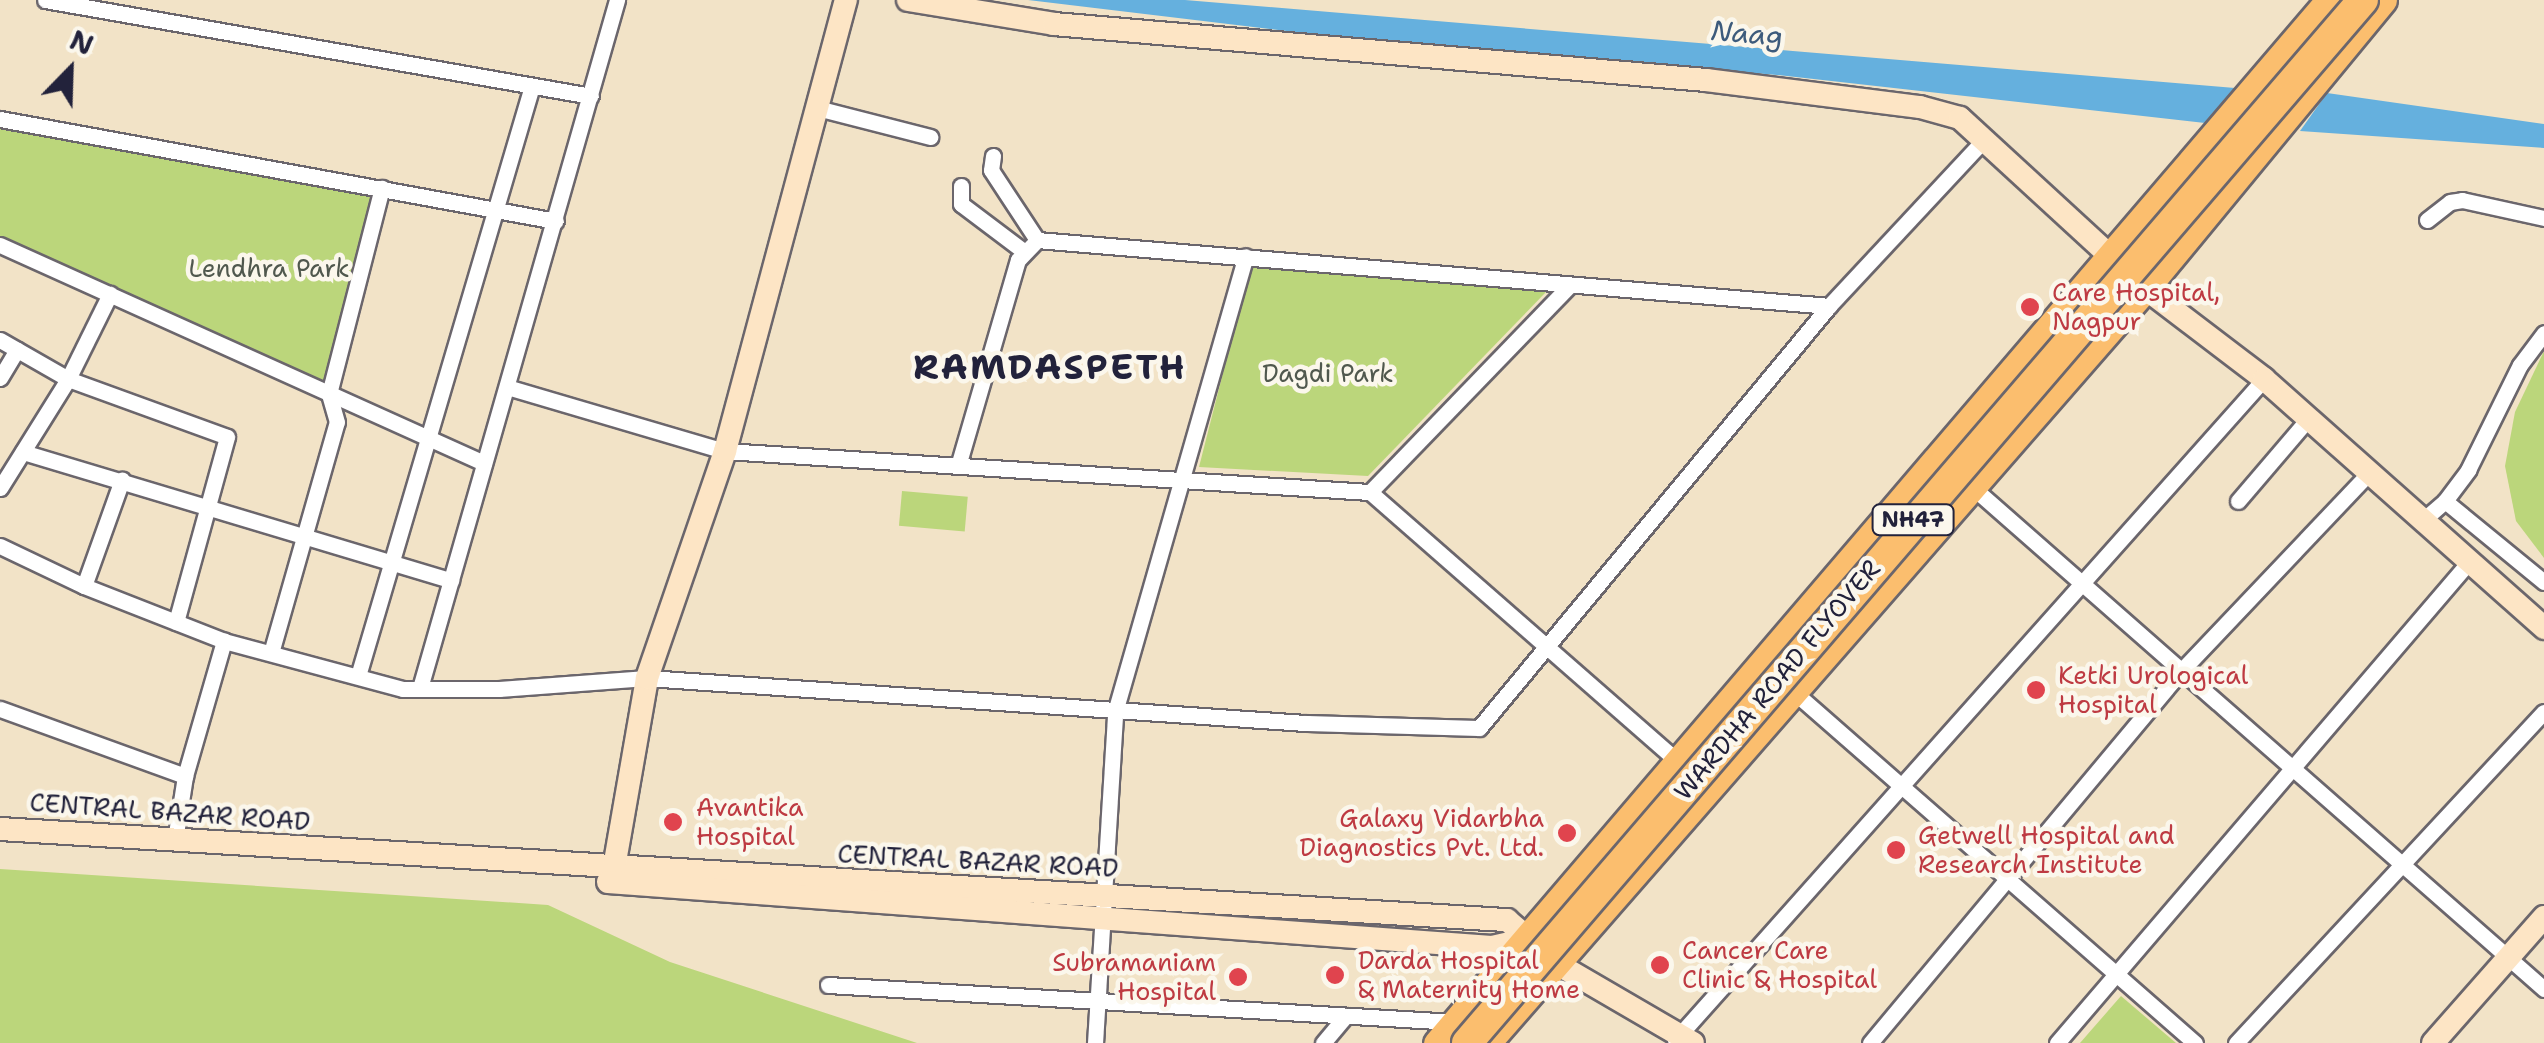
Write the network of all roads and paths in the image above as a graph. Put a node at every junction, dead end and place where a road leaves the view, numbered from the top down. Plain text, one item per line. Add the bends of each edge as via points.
1 (44, 0) edge
2 (617, 0) edge
3 (846, 0) edge
4 (908, 0) edge
5 (2328, 0) edge
6 (2345, 0) edge
7 (2364, 0) edge
8 (2384, 0) edge
9 (532, 86) junction
10 (591, 96) junction
11 (817, 108) junction
12 (0, 119) edge
13 (930, 136) dead end
14 (1982, 141) junction
15 (992, 156) dead end
16 (962, 186) dead end
17 (382, 188) junction
18 (496, 210) junction
19 (2544, 218) edge
20 (2426, 220) dead end
21 (556, 221) junction
22 (1037, 240) junction
23 (0, 245) edge
24 (1022, 250) junction
25 (1246, 256) junction
26 (2111, 257) junction
27 (1570, 285) junction
28 (2146, 289) junction
29 (110, 294) junction
30 (1828, 306) junction
31 (2544, 333) edge
32 (0, 340) edge
33 (16, 350) junction
34 (0, 378) edge
35 (68, 379) junction
36 (2264, 379) junction
37 (507, 388) junction
38 (329, 394) junction
39 (2308, 418) junction
40 (428, 438) junction
41 (724, 451) junction
42 (22, 452) junction
43 (484, 464) junction
44 (958, 466) junction
45 (2368, 474) junction
46 (122, 480) junction
47 (1180, 480) junction
48 (1970, 485) junction
49 (0, 488) edge
50 (1370, 492) junction
51 (2238, 501) dead end
52 (2445, 501) junction
53 (210, 510) junction
54 (2422, 521) junction
55 (300, 536) junction
56 (0, 546) edge
57 (2469, 562) junction
58 (394, 564) junction
59 (451, 580) junction
60 (2080, 582) junction
61 (2544, 582) edge
62 (84, 586) junction
63 (176, 622) junction
64 (2544, 628) edge
65 (224, 640) junction
66 (1546, 647) junction
67 (270, 653) junction
68 (2182, 670) junction
69 (358, 676) junction
70 (647, 678) junction
71 (420, 688) junction
72 (1794, 692) junction
73 (0, 709) edge
74 (1115, 712) junction
75 (2544, 712) edge
76 (1678, 762) junction
77 (2294, 770) junction
78 (185, 776) junction
79 (1903, 786) junction
80 (0, 829) edge
81 (175, 840) junction
82 (0, 844) edge
83 (2403, 864) junction
84 (612, 875) junction
85 (2010, 878) junction
86 (1102, 906) junction
87 (2544, 917) edge
88 (1526, 939) junction
89 (2508, 957) junction
90 (1559, 965) junction
91 (2116, 974) junction
92 (828, 985) dead end
93 (2544, 989) edge
94 (1096, 1002) junction
95 (1346, 1016) junction
96 (1458, 1036) edge
97 (1682, 1040) edge
98 (1095, 1043) edge
99 (1322, 1043) edge
100 (1436, 1043) edge
101 (1488, 1043) edge
102 (1870, 1043) edge
103 (2058, 1043) edge
104 (2195, 1043) edge
105 (2236, 1043) edge
106 (2433, 1043) edge

1 - 9 street
2 - 10 street
3 - 11 street
4 - 14 street via 1054,24 1800,91 1920,107 1960,118
5 - 26 main road
6 - 96 highway, WARDHA ROAD FLYOVER / NH47
7 - 96 highway, WARDHA ROAD FLYOVER / NH47, bridge
8 - 28 main road
9 - 10 street
9 - 18 street
10 - 21 street
11 - 13 street
11 - 41 street
12 - 17 street
14 - 26 street
14 - 30 street
15 - 22 street via 991,170
16 - 24 street via 961,204
17 - 18 street
17 - 38 street
18 - 21 street
18 - 40 street
19 - 20 street via 2462,200
21 - 37 street
22 - 24 street
22 - 25 street
23 - 29 street
24 - 44 street
25 - 27 street
25 - 47 street
26 - 28 street
26 - 76 main road
27 - 30 street
27 - 50 street
28 - 36 street
28 - 48 main road
29 - 35 street
29 - 38 street
30 - 66 street
31 - 52 street
32 - 33 street
33 - 34 street
33 - 35 street
35 - 42 street
35 - 53 street via 226,437
36 - 39 street
36 - 60 street
37 - 41 street
37 - 43 street
38 - 40 street
38 - 55 street via 337,422
39 - 45 street
39 - 51 street
40 - 43 street
40 - 58 street
41 - 44 street
41 - 70 street
42 - 46 street
42 - 49 street
43 - 59 street
44 - 47 street
45 - 54 street
45 - 68 street
46 - 53 street
46 - 62 street
47 - 50 street
47 - 74 street
48 - 60 street
48 - 72 main road
50 - 66 street
52 - 54 street
52 - 61 street
53 - 55 street
53 - 63 street
54 - 57 street
55 - 58 street
55 - 67 street
56 - 62 street
57 - 64 street
57 - 77 street
58 - 59 street
58 - 69 street
59 - 71 street
60 - 68 street
60 - 79 street
62 - 63 street
63 - 65 street
65 - 67 street
65 - 78 street
66 - 74 street via 1478,728
66 - 76 street
67 - 69 street
68 - 77 street
68 - 85 street
69 - 71 street
70 - 71 street
70 - 74 street
70 - 84 street
72 - 79 street
72 - 90 main road
73 - 78 street
74 - 86 street
75 - 83 street
76 - 88 main road
77 - 83 street
77 - 91 street
78 - 81 street
79 - 85 street
79 - 97 street
80 - 81 street, CENTRAL BAZAR ROAD
81 - 84 street, CENTRAL BAZAR ROAD
82 - 84 street, CENTRAL BAZAR ROAD
83 - 89 street
83 - 105 street
84 - 86 street, CENTRAL BAZAR ROAD
85 - 91 street
85 - 102 street
86 - 88 street, CENTRAL BAZAR ROAD via 1492,946
86 - 94 street
87 - 89 street
88 - 90 street
88 - 96 main road
89 - 93 street
89 - 106 street
90 - 97 street
90 - 101 main road
91 - 103 street
91 - 104 street
92 - 94 street
94 - 95 street
94 - 98 street
95 - 96 street
95 - 99 street
96 - 100 main road

